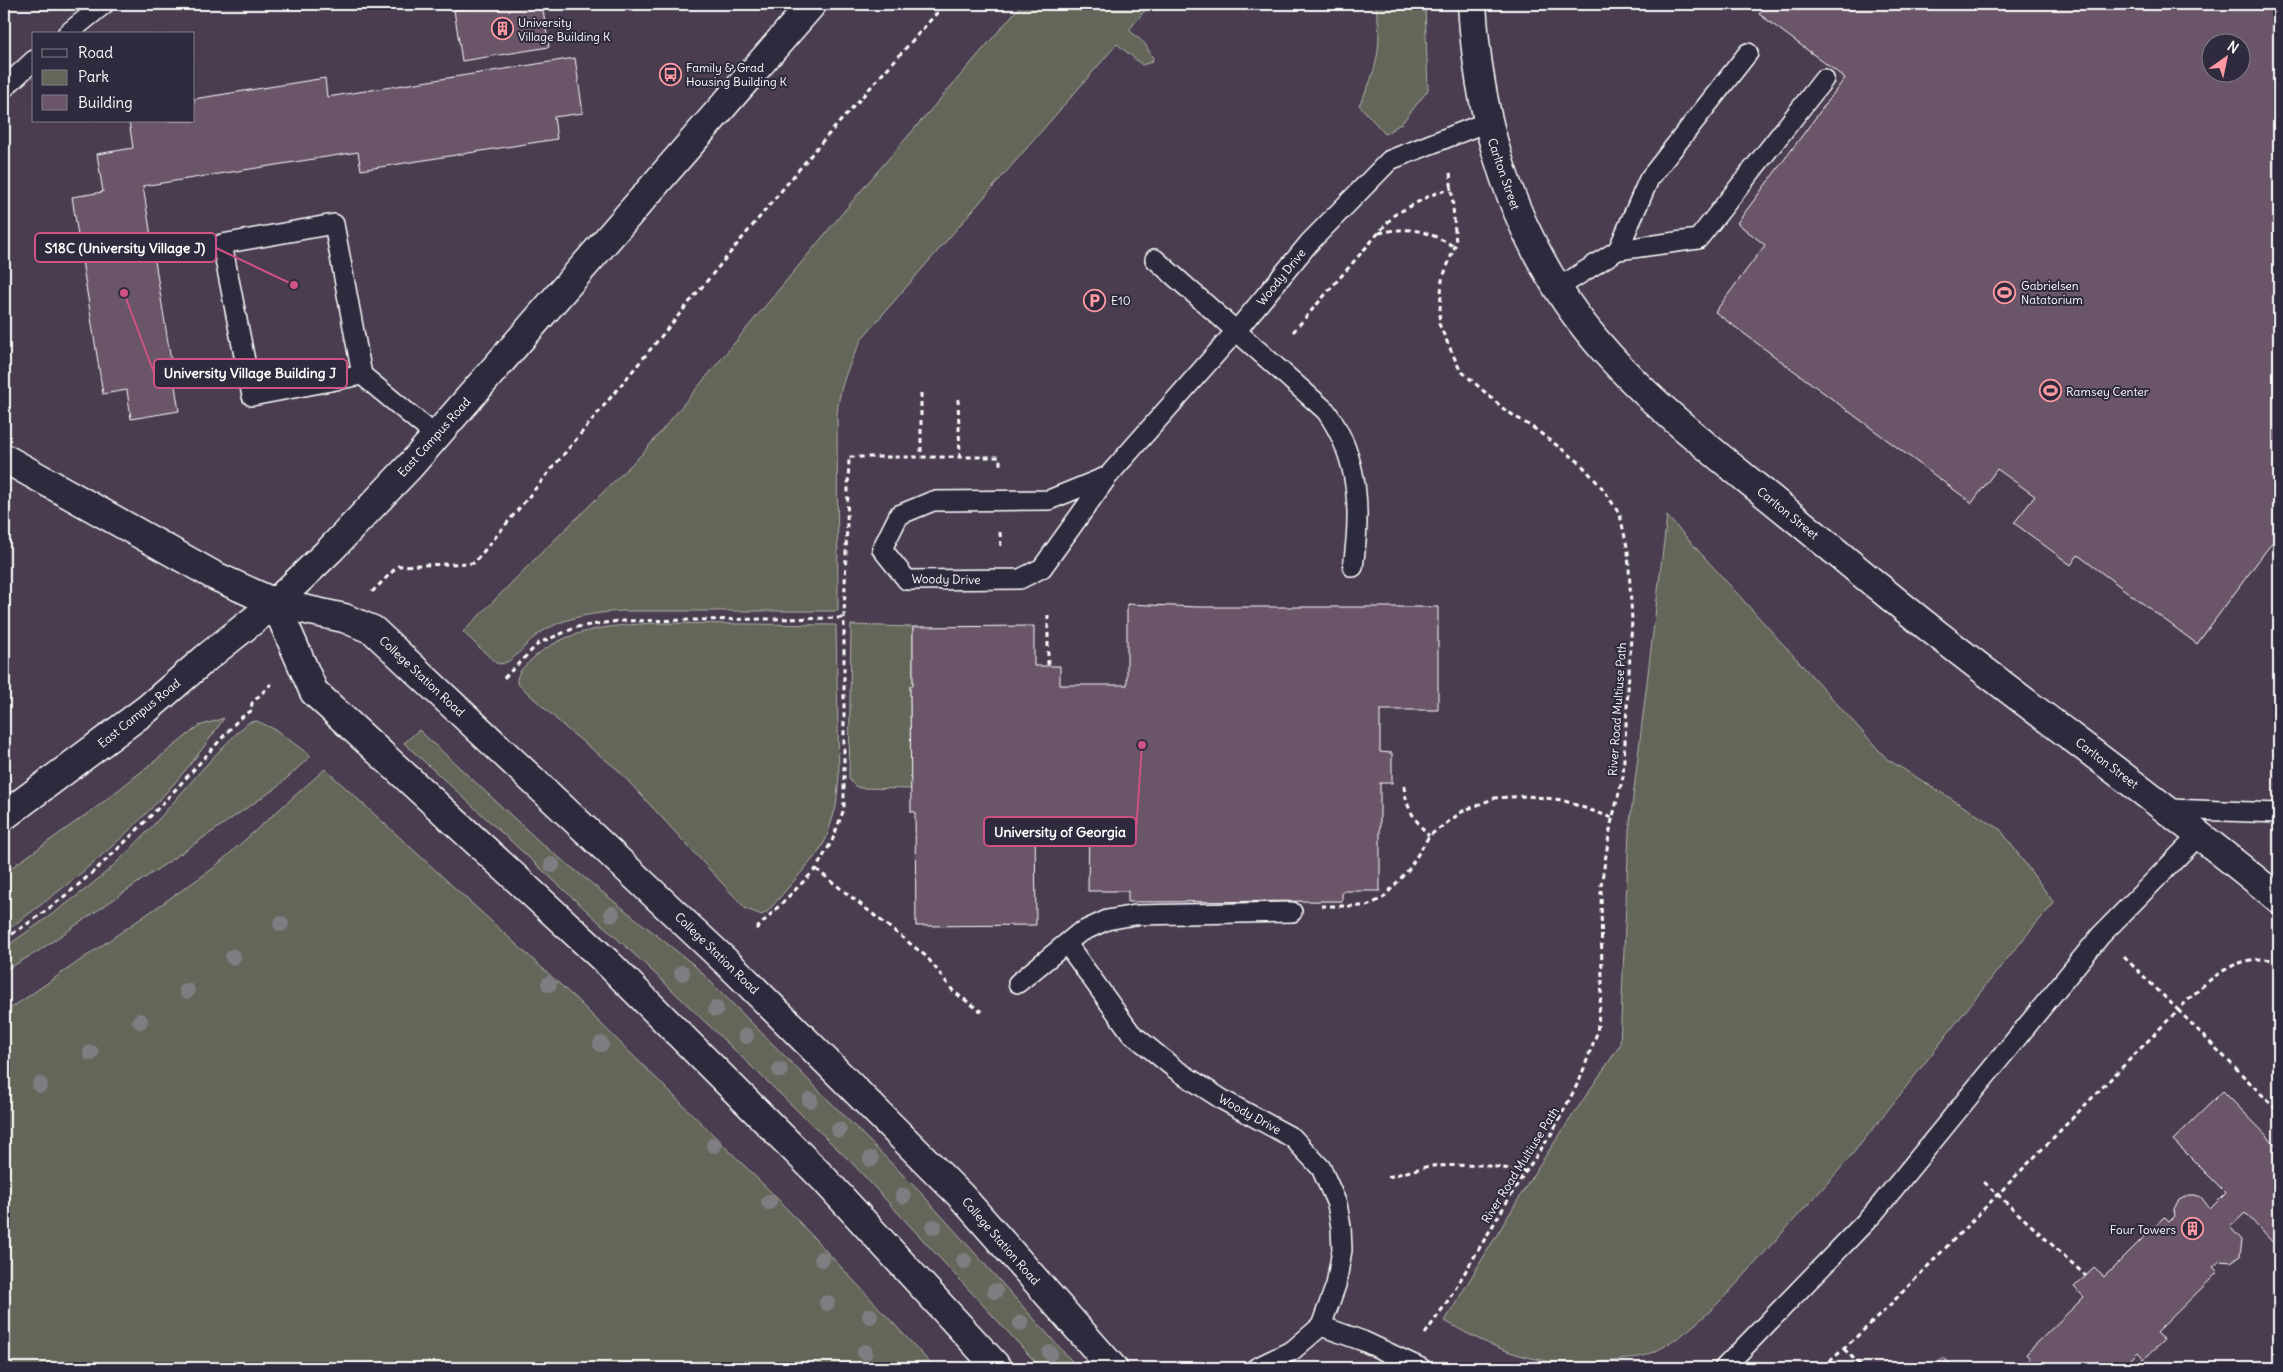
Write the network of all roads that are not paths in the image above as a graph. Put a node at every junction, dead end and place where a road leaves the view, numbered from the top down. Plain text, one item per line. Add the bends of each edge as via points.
1 (104, 4) edge
2 (1472, 4) edge
3 (804, 7) edge
4 (69, 32) edge
5 (1748, 53) dead end
6 (32, 62) edge
7 (1824, 79) dead end
8 (4, 88) edge
9 (1487, 122) junction
10 (1618, 250) junction
11 (1155, 259) dead end
12 (1558, 288) junction
13 (1237, 330) junction
14 (362, 375) junction
15 (436, 436) junction
16 (4, 458) edge
17 (1108, 476) junction
18 (1353, 567) dead end
19 (275, 603) junction
20 (2168, 809) junction
21 (2279, 813) edge
22 (4, 816) edge
23 (2200, 834) junction
24 (2279, 899) edge
25 (1292, 912) road end
26 (1067, 944) junction
27 (1018, 983) dead end
28 (1321, 1326) junction
29 (1292, 1350) junction
30 (1114, 1365) edge
31 (998, 1368) edge
32 (1256, 1368) edge
33 (1280, 1368) edge
34 (1421, 1368) edge
35 (1724, 1368) edge

1 - 4 lane
2 - 9 main road, Carlton Street via 1474,46
3 - 15 main road, East Campus Road
5 - 10 lane via 1650,178
6 - 8 lane
7 - 10 lane via 1698,239
9 - 12 main road, Carlton Street via 1512,204
9 - 13 lane, Woody Drive via 1390,160 1309,243
10 - 12 lane
11 - 13 lane
12 - 20 main road, Carlton Street via 1595,340 1662,409 1936,633
13 - 17 lane, Woody Drive
13 - 18 lane via 1326,411 1341,435 1356,485 1357,536
14 - 14 lane via 252,396 222,244 334,224
14 - 15 lane
15 - 19 main road, East Campus Road via 330,550
16 - 19 main road, College Station Road via 215,576
17 - 17 lane, Woody Drive via 1049,500 933,501 899,515 882,549 907,580 1020,579 1042,568
19 - 22 main road, East Campus Road via 147,709
19 - 30 main road, College Station Road via 344,618 373,630 394,649 744,979 962,1197
19 - 31 main road via 314,692 608,963 824,1179
20 - 21 lane
20 - 23 main road, Carlton Street
23 - 24 main road, Carlton Street
23 - 35 lane via 2101,935 1873,1214
25 - 26 lane via 1120,917 1086,929
26 - 27 lane
26 - 28 lane, Woody Drive via 1131,1033 1223,1100 1293,1138 1321,1168 1337,1204 1342,1250 1336,1285
28 - 29 lane
28 - 34 lane
29 - 32 lane
29 - 33 lane

